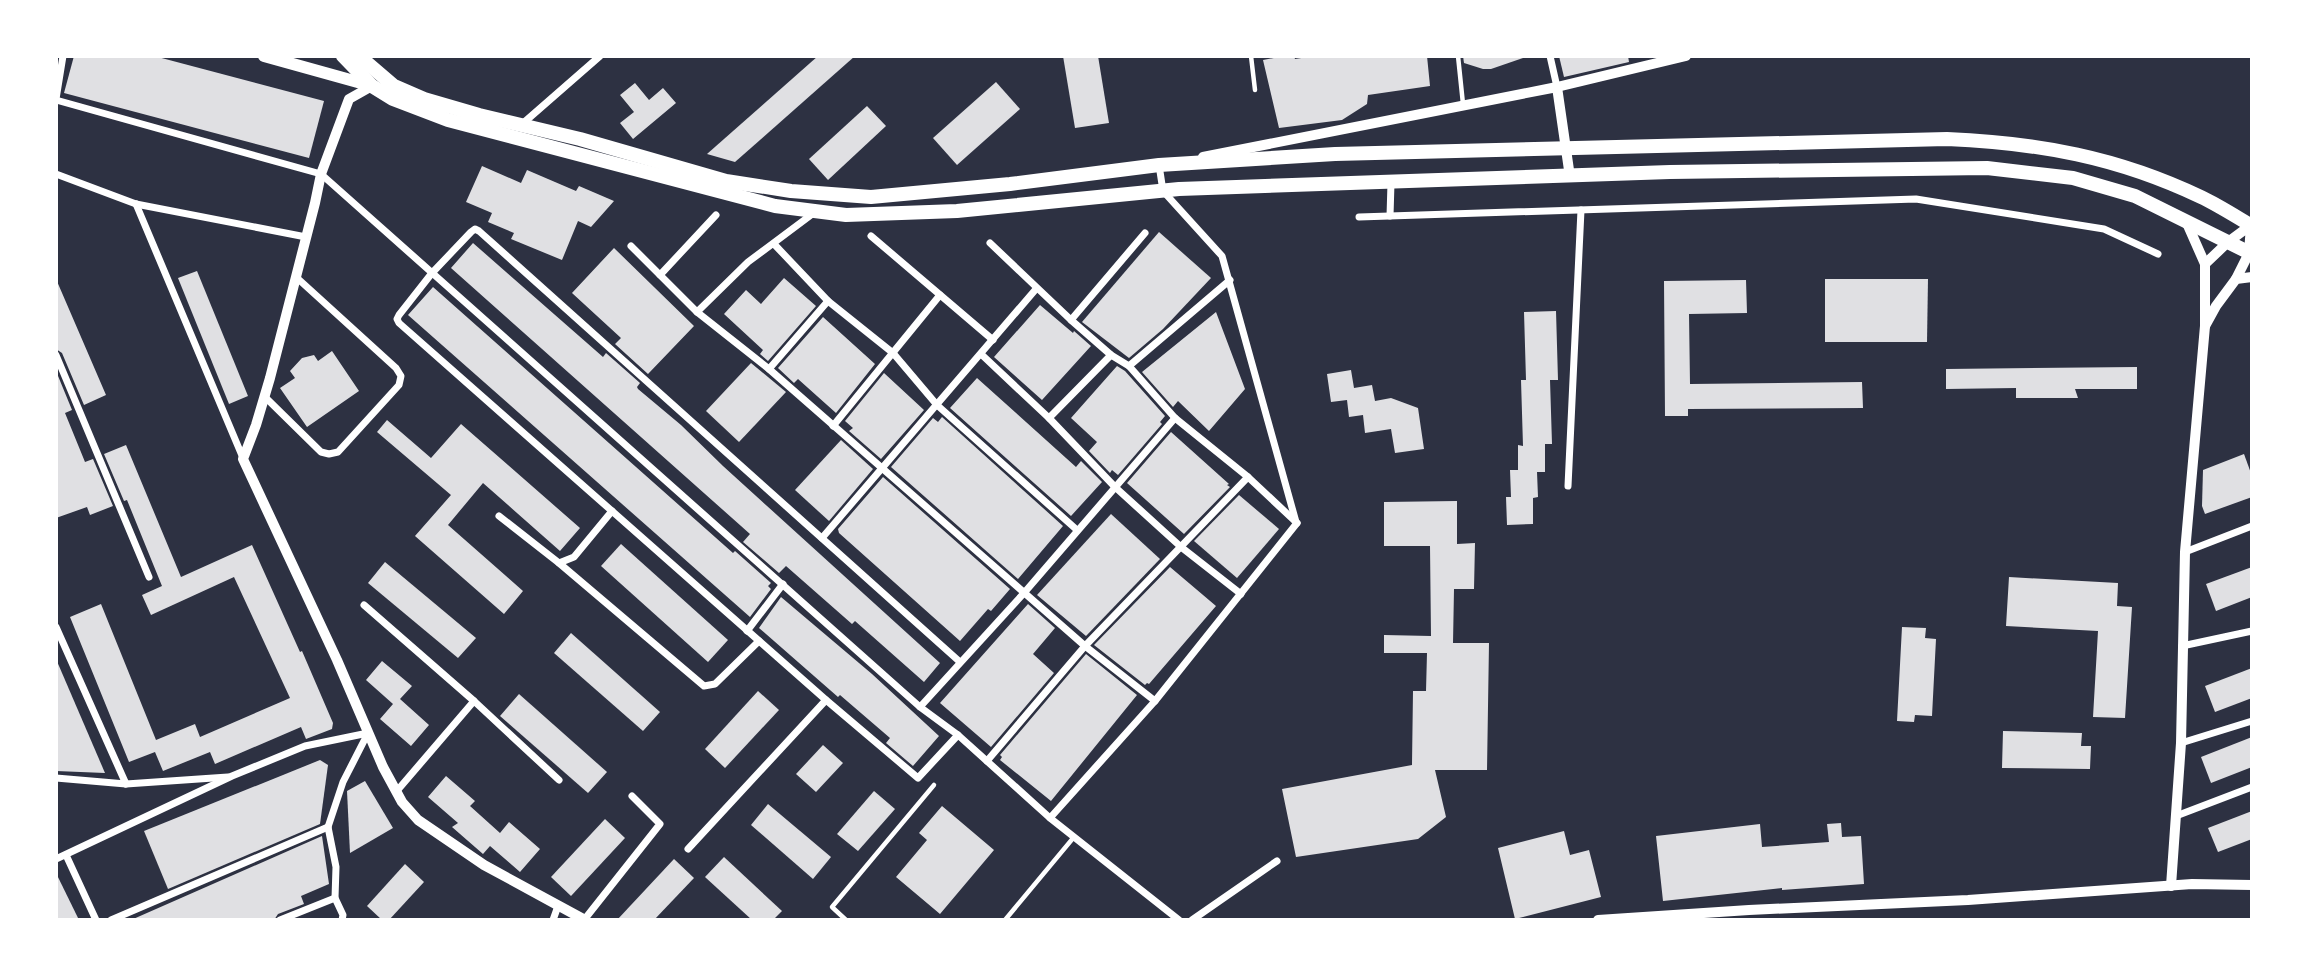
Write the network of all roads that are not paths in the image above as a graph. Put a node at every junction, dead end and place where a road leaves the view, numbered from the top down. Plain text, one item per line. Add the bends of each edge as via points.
1 (63, 56) edge
2 (264, 56) edge
3 (343, 56) edge
4 (359, 56) edge
5 (600, 56) edge
6 (1251, 56) edge
7 (1458, 56) edge
8 (1550, 56) edge
9 (1686, 56) edge
10 (278, 58) edge
11 (372, 86) junction
12 (1557, 87) junction
13 (1255, 90) dead end
14 (56, 99) edge
15 (1463, 106) junction
16 (521, 125) junction
17 (508, 136) junction
18 (1565, 148) junction
19 (1159, 165) junction
20 (321, 173) junction
21 (56, 174) edge
22 (1570, 177) junction
23 (1391, 183) junction
24 (1163, 191) junction
25 (136, 204) junction
26 (1581, 210) junction
27 (816, 212) junction
28 (716, 215) dead end
29 (1390, 216) junction
30 (1359, 217) dead end
31 (2186, 221) junction
32 (2252, 225) edge
33 (1145, 233) dead end
34 (872, 236) dead end
35 (306, 237) junction
36 (2228, 242) junction
37 (990, 243) dead end
38 (774, 244) junction
39 (631, 246) dead end
40 (2158, 254) dead end
41 (2251, 254) edge
42 (2204, 264) junction
43 (432, 273) junction
44 (660, 275) junction
45 (296, 277) junction
46 (2252, 277) edge
47 (2236, 279) junction
48 (1230, 280) junction
49 (1036, 289) junction
50 (940, 295) junction
51 (828, 301) junction
52 (697, 312) junction
53 (1071, 320) junction
54 (2206, 326) junction
55 (993, 340) junction
56 (893, 353) junction
57 (981, 354) junction
58 (56, 355) edge
59 (1111, 355) junction
60 (1129, 366) junction
61 (769, 369) junction
62 (264, 396) junction
63 (937, 405) junction
64 (1049, 418) junction
65 (1175, 418) junction
66 (833, 426) junction
67 (243, 459) junction
68 (881, 468) junction
69 (1248, 477) junction
70 (1568, 486) dead end
71 (1115, 488) junction
72 (612, 511) junction
73 (499, 516) dead end
74 (1297, 523) junction
75 (2252, 526) edge
76 (1077, 530) junction
77 (822, 538) junction
78 (1181, 547) junction
79 (2185, 552) junction
80 (559, 563) junction
81 (149, 577) dead end
82 (783, 584) junction
83 (1024, 593) junction
84 (1241, 594) junction
85 (365, 605) dead end
86 (56, 626) edge
87 (747, 631) junction
88 (2252, 631) edge
89 (759, 641) junction
90 (1085, 646) junction
91 (2182, 646) junction
92 (960, 662) junction
93 (826, 700) junction
94 (474, 701) junction
95 (1155, 701) junction
96 (920, 707) junction
97 (2252, 721) edge
98 (368, 733) junction
99 (958, 735) junction
100 (2181, 743) junction
101 (987, 761) junction
102 (232, 776) junction
103 (56, 778) edge
104 (559, 780) dead end
105 (126, 784) junction
106 (934, 785) dead end
107 (2252, 787) edge
108 (396, 792) junction
109 (632, 796) dead end
110 (2176, 816) junction
111 (1050, 818) junction
112 (328, 827) junction
113 (1074, 837) junction
114 (688, 849) dead end
115 (66, 855) junction
116 (56, 859) edge
117 (1277, 861) dead end
118 (2252, 885) edge
119 (2171, 886) junction
120 (335, 898) junction
121 (558, 905) junction
122 (96, 920) edge
123 (111, 920) edge
124 (280, 920) edge
125 (342, 920) edge
126 (553, 920) edge
127 (584, 920) edge
128 (846, 920) edge
129 (1005, 920) edge
130 (1180, 920) edge
131 (1192, 920) edge
132 (1598, 920) edge

1 - 14 street
2 - 10 main road
3 - 11 main road
4 - 16 main road via 394,86 424,99
5 - 16 street
6 - 13 lane
7 - 15 lane
8 - 12 street
9 - 12 street
10 - 11 main road
11 - 17 main road via 437,116
11 - 20 street via 349,99
12 - 15 street
12 - 18 street
14 - 20 street
15 - 19 street
16 - 17 street
16 - 19 main road via 726,181 871,197
17 - 27 main road via 775,206
18 - 19 main road via 1335,154
18 - 22 street
18 - 32 main road via 1998,141 2051,148 2143,172
19 - 24 street
20 - 35 street
20 - 43 street
21 - 25 street
22 - 23 main road
22 - 31 main road via 1987,168 2073,178 2135,196
23 - 24 main road
23 - 29 street
24 - 27 main road via 957,211
24 - 48 street via 1222,256
25 - 35 street
25 - 67 street
26 - 29 street
26 - 40 street via 1916,199 2104,229
26 - 70 street
27 - 38 street
28 - 44 street
29 - 30 street
31 - 36 main road
31 - 42 street
32 - 36 street
32 - 41 street
33 - 53 street
34 - 50 street
35 - 45 street
36 - 41 main road
36 - 42 street
37 - 49 street
38 - 51 street
38 - 52 street via 748,262
39 - 44 street
41 - 47 street
42 - 54 street
43 - 72 street via 399,315 399,323
43 - 77 street via 471,232 479,231
43 - 82 street
44 - 52 street
45 - 62 street
45 - 62 street via 396,368 401,376 399,385 338,452 329,454 321,452
46 - 47 street
47 - 54 street
48 - 60 street
48 - 74 street
49 - 53 street
49 - 55 street
50 - 55 street
50 - 56 street
51 - 56 street
51 - 61 street
52 - 61 street
53 - 59 street
54 - 79 street
55 - 57 street
56 - 63 street
56 - 66 street
57 - 63 street
57 - 64 street
58 - 81 street
59 - 60 street
59 - 64 street
60 - 65 street
61 - 66 street
62 - 67 street
63 - 68 street
63 - 76 street
64 - 71 street
65 - 69 street
65 - 71 street
66 - 68 street
67 - 98 street
68 - 77 street
68 - 83 street
69 - 74 street
69 - 78 street
71 - 76 street
71 - 78 street
72 - 80 street via 574,557
72 - 87 street
73 - 80 street
74 - 84 street
75 - 79 street
76 - 83 street
77 - 92 street
78 - 84 street
78 - 90 street
79 - 91 street
80 - 89 street via 704,686 715,684
82 - 87 street
82 - 96 street
83 - 90 street
83 - 92 street
84 - 95 street
85 - 94 street
86 - 105 street
87 - 89 street
88 - 91 street
89 - 93 street
90 - 95 street
90 - 101 street
91 - 100 street
92 - 96 street
93 - 99 street via 918,778
93 - 114 street
94 - 104 street
94 - 108 street
95 - 111 street
96 - 99 street
97 - 100 street
98 - 102 street via 305,746
98 - 108 street
98 - 112 street via 343,782
99 - 101 street
100 - 110 street
101 - 111 street
102 - 105 street
102 - 115 street
103 - 105 street
106 - 128 lane via 832,907
107 - 110 street
108 - 121 street via 418,820 484,865
109 - 127 street via 660,824
110 - 119 street
111 - 113 street
112 - 120 street via 336,867
112 - 123 street
113 - 129 lane
113 - 130 street
115 - 116 street
115 - 122 street
117 - 131 street
118 - 119 street
119 - 132 street
120 - 124 street
120 - 125 street
121 - 126 street
121 - 127 street

